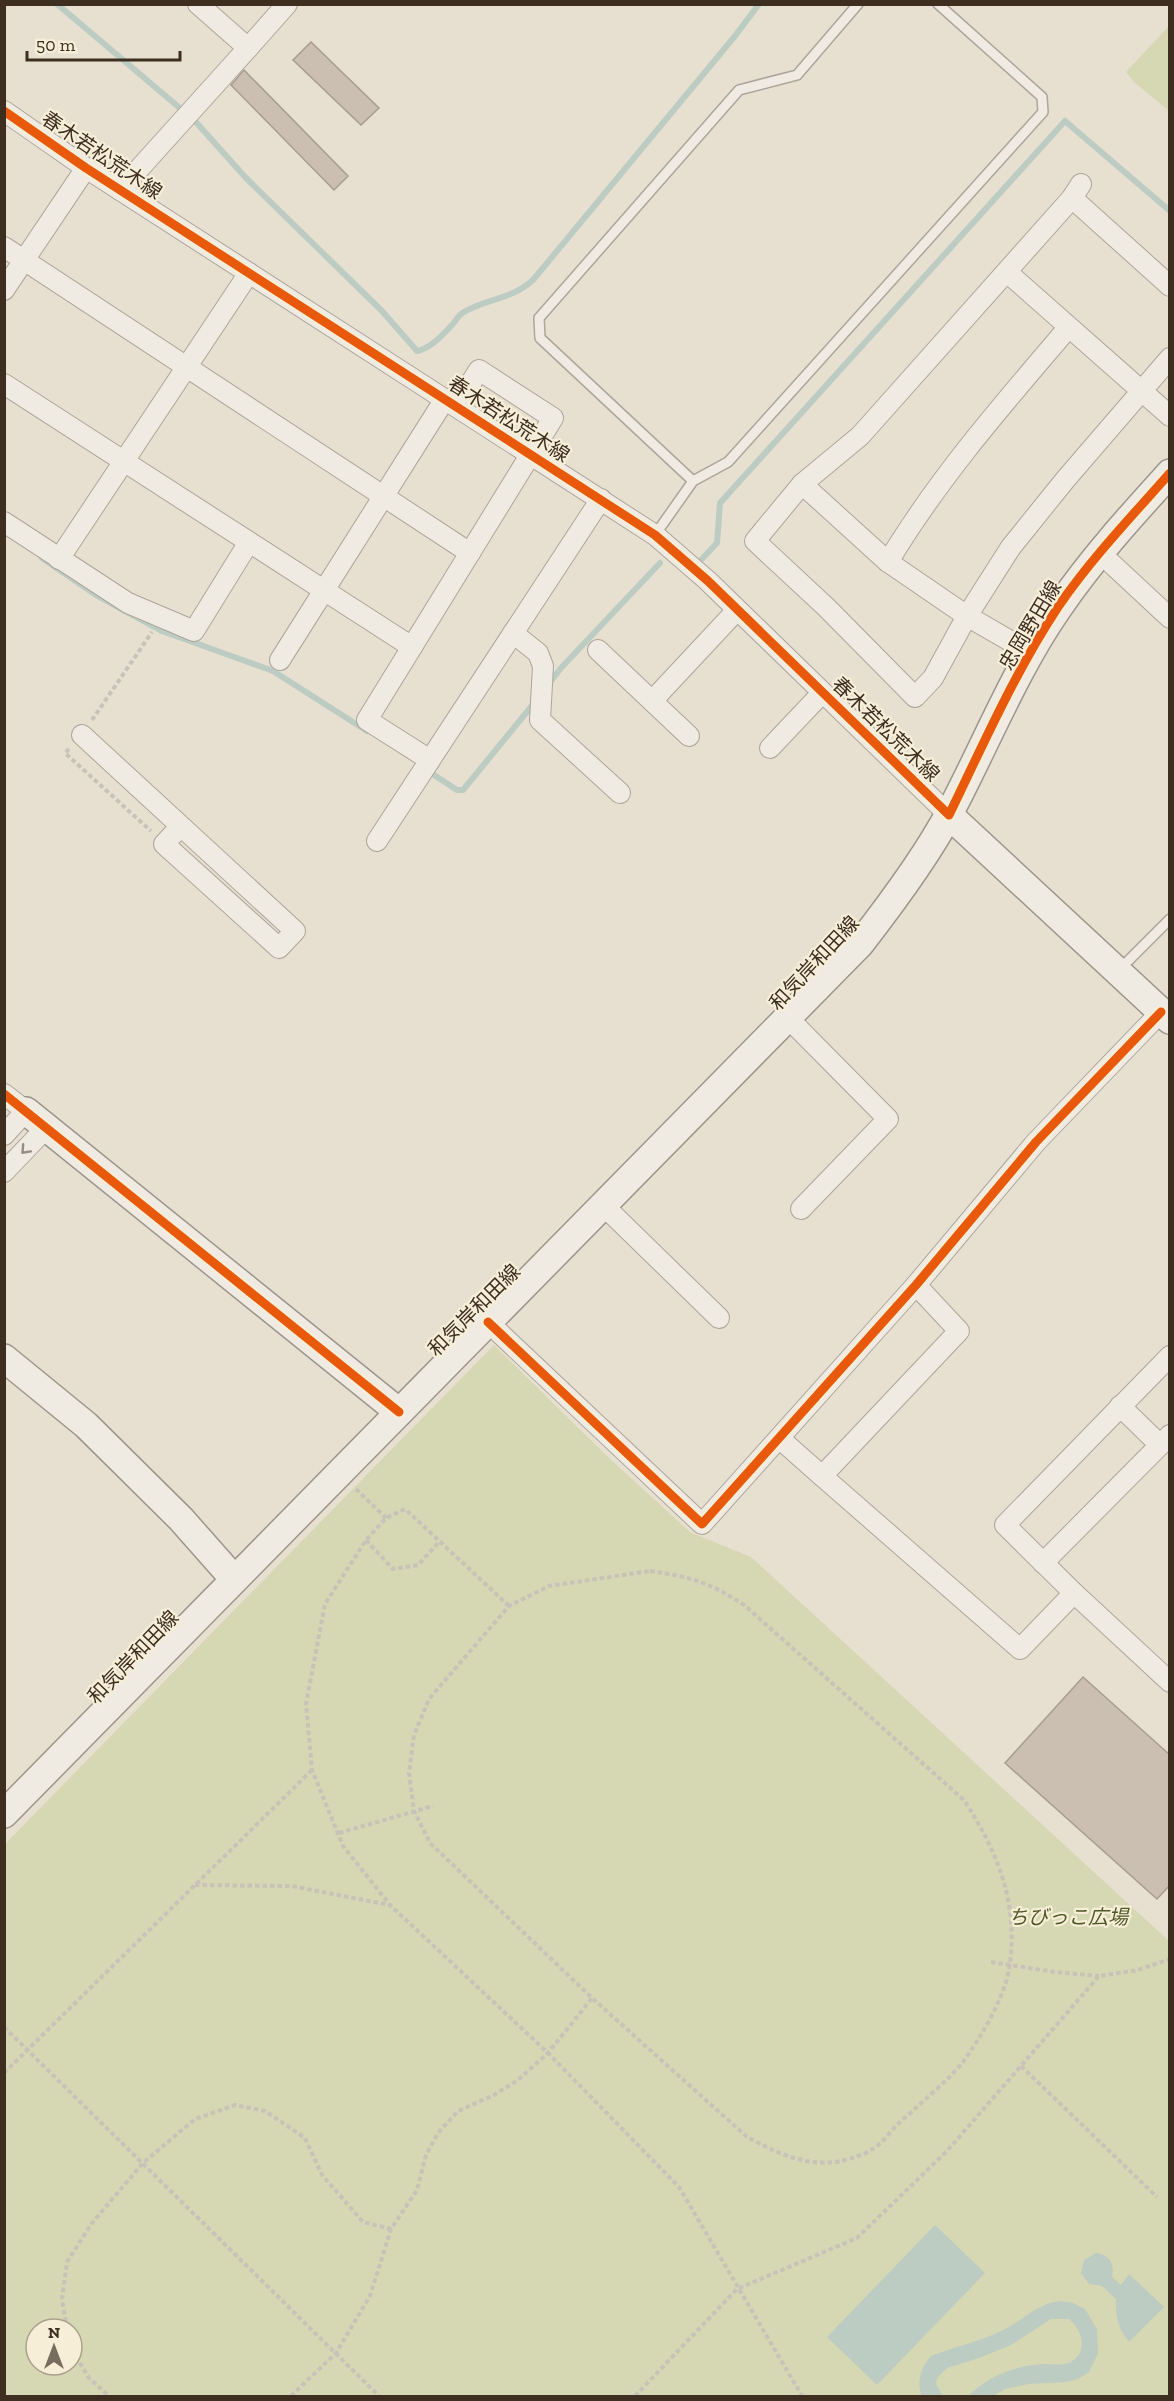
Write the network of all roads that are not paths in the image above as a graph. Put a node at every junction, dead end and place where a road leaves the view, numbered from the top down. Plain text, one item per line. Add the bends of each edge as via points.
1 (198, 4) edge
2 (287, 4) edge
3 (858, 4) edge
4 (938, 4) edge
5 (248, 48) junction
6 (4, 111) edge
7 (86, 168) junction
8 (120, 190) junction
9 (4, 247) edge
10 (24, 260) junction
11 (249, 273) junction
12 (1008, 273) junction
13 (1170, 286) edge
14 (4, 290) edge
15 (1068, 328) junction
16 (1170, 358) edge
17 (187, 367) junction
18 (4, 384) edge
19 (1140, 391) junction
20 (451, 402) junction
21 (1170, 416) edge
22 (532, 454) junction
23 (124, 461) junction
24 (1170, 473) edge
25 (693, 481) junction
26 (802, 484) junction
27 (384, 496) junction
28 (601, 499) junction
29 (4, 522) edge
30 (655, 535) junction
31 (249, 542) junction
32 (1099, 552) junction
33 (470, 553) junction
34 (59, 559) junction
35 (888, 562) junction
36 (324, 590) junction
37 (737, 610) junction
38 (967, 616) junction
39 (1170, 618) edge
40 (513, 633) junction
41 (412, 647) junction
42 (598, 650) dead end
43 (1031, 653) junction
44 (280, 660) dead end
45 (822, 693) junction
46 (651, 701) junction
47 (82, 735) road end
48 (689, 736) dead end
49 (770, 748) dead end
50 (430, 760) junction
51 (620, 793) dead end
52 (949, 814) junction
53 (180, 827) junction
54 (377, 841) dead end
55 (1170, 919) edge
56 (1118, 971) junction
57 (1165, 1016) edge
58 (788, 1018) junction
59 (4, 1094) edge
60 (36, 1119) junction
61 (4, 1135) edge
62 (4, 1172) edge
63 (603, 1205) junction
64 (801, 1209) dead end
65 (916, 1285) junction
66 (719, 1318) dead end
67 (488, 1322) junction
68 (1170, 1356) edge
69 (4, 1358) edge
70 (1120, 1406) junction
71 (399, 1412) junction
72 (779, 1438) junction
73 (1165, 1440) edge
74 (822, 1476) junction
75 (1044, 1563) junction
76 (234, 1579) junction
77 (1074, 1593) junction
78 (1170, 1682) edge
79 (4, 1814) edge

1 - 5 street
2 - 5 street
3 - 25 lane via 797,75 739,90 539,318 540,338
4 - 25 lane via 1042,98 1043,112 728,462
5 - 8 street
6 - 7 street, 春木若松荒木線
7 - 8 street, 春木若松荒木線
7 - 10 street
8 - 11 street, 春木若松荒木線
9 - 10 street
10 - 14 street
10 - 17 street
11 - 17 street
11 - 20 street, 春木若松荒木線
12 - 13 street via 1077,191
12 - 15 street
12 - 26 street via 860,436
15 - 19 street
15 - 35 street via 983,426 913,520
16 - 19 street
17 - 23 street
17 - 27 street
18 - 23 street
19 - 21 street
19 - 38 street via 1011,548
20 - 22 street, 春木若松荒木線
20 - 22 street via 479,370 553,418
20 - 27 street
22 - 28 street, 春木若松荒木線
22 - 33 street
23 - 31 street
23 - 34 street
24 - 32 main road, 忠岡野田線
25 - 30 lane
26 - 35 street
26 - 38 street via 755,541 915,697 933,678
27 - 33 street
27 - 36 street
28 - 30 street, 春木若松荒木線
28 - 40 street
29 - 34 street
30 - 37 street, 春木若松荒木線
31 - 34 street via 194,631 128,603
31 - 36 street
32 - 39 street
32 - 43 main road, 忠岡野田線
33 - 41 street
35 - 38 street
36 - 41 street
36 - 44 street
37 - 45 street, 春木若松荒木線
37 - 46 street
38 - 43 street
40 - 50 street
40 - 51 street via 538,653 543,666 540,720
41 - 50 street via 367,720
42 - 46 street
43 - 52 main road, 忠岡野田線
45 - 49 street
45 - 52 street, 春木若松荒木線
46 - 48 street
47 - 53 street
50 - 54 street
52 - 56 main road
52 - 58 main road, 和気岸和田線 via 890,906 860,944
53 - 53 street via 295,931 279,948 164,844
55 - 56 lane
56 - 57 main road
57 - 65 street via 1036,1142
58 - 63 main road, 和気岸和田線
58 - 64 street via 888,1119
59 - 60 street
60 - 61 street
60 -> 62 street
60 - 71 main road
63 - 66 street
63 - 67 main road, 和気岸和田線
65 - 72 street
65 - 74 street via 959,1331
67 - 71 main road, 和気岸和田線
67 - 72 street via 702,1524
68 - 70 street
69 - 76 main road via 86,1425 181,1519
70 - 73 street
70 - 75 street via 1005,1525
71 - 76 main road, 和気岸和田線
72 - 74 street
73 - 75 street
74 - 77 street via 1020,1649
75 - 77 street
76 - 79 main road, 和気岸和田線
77 - 78 street

